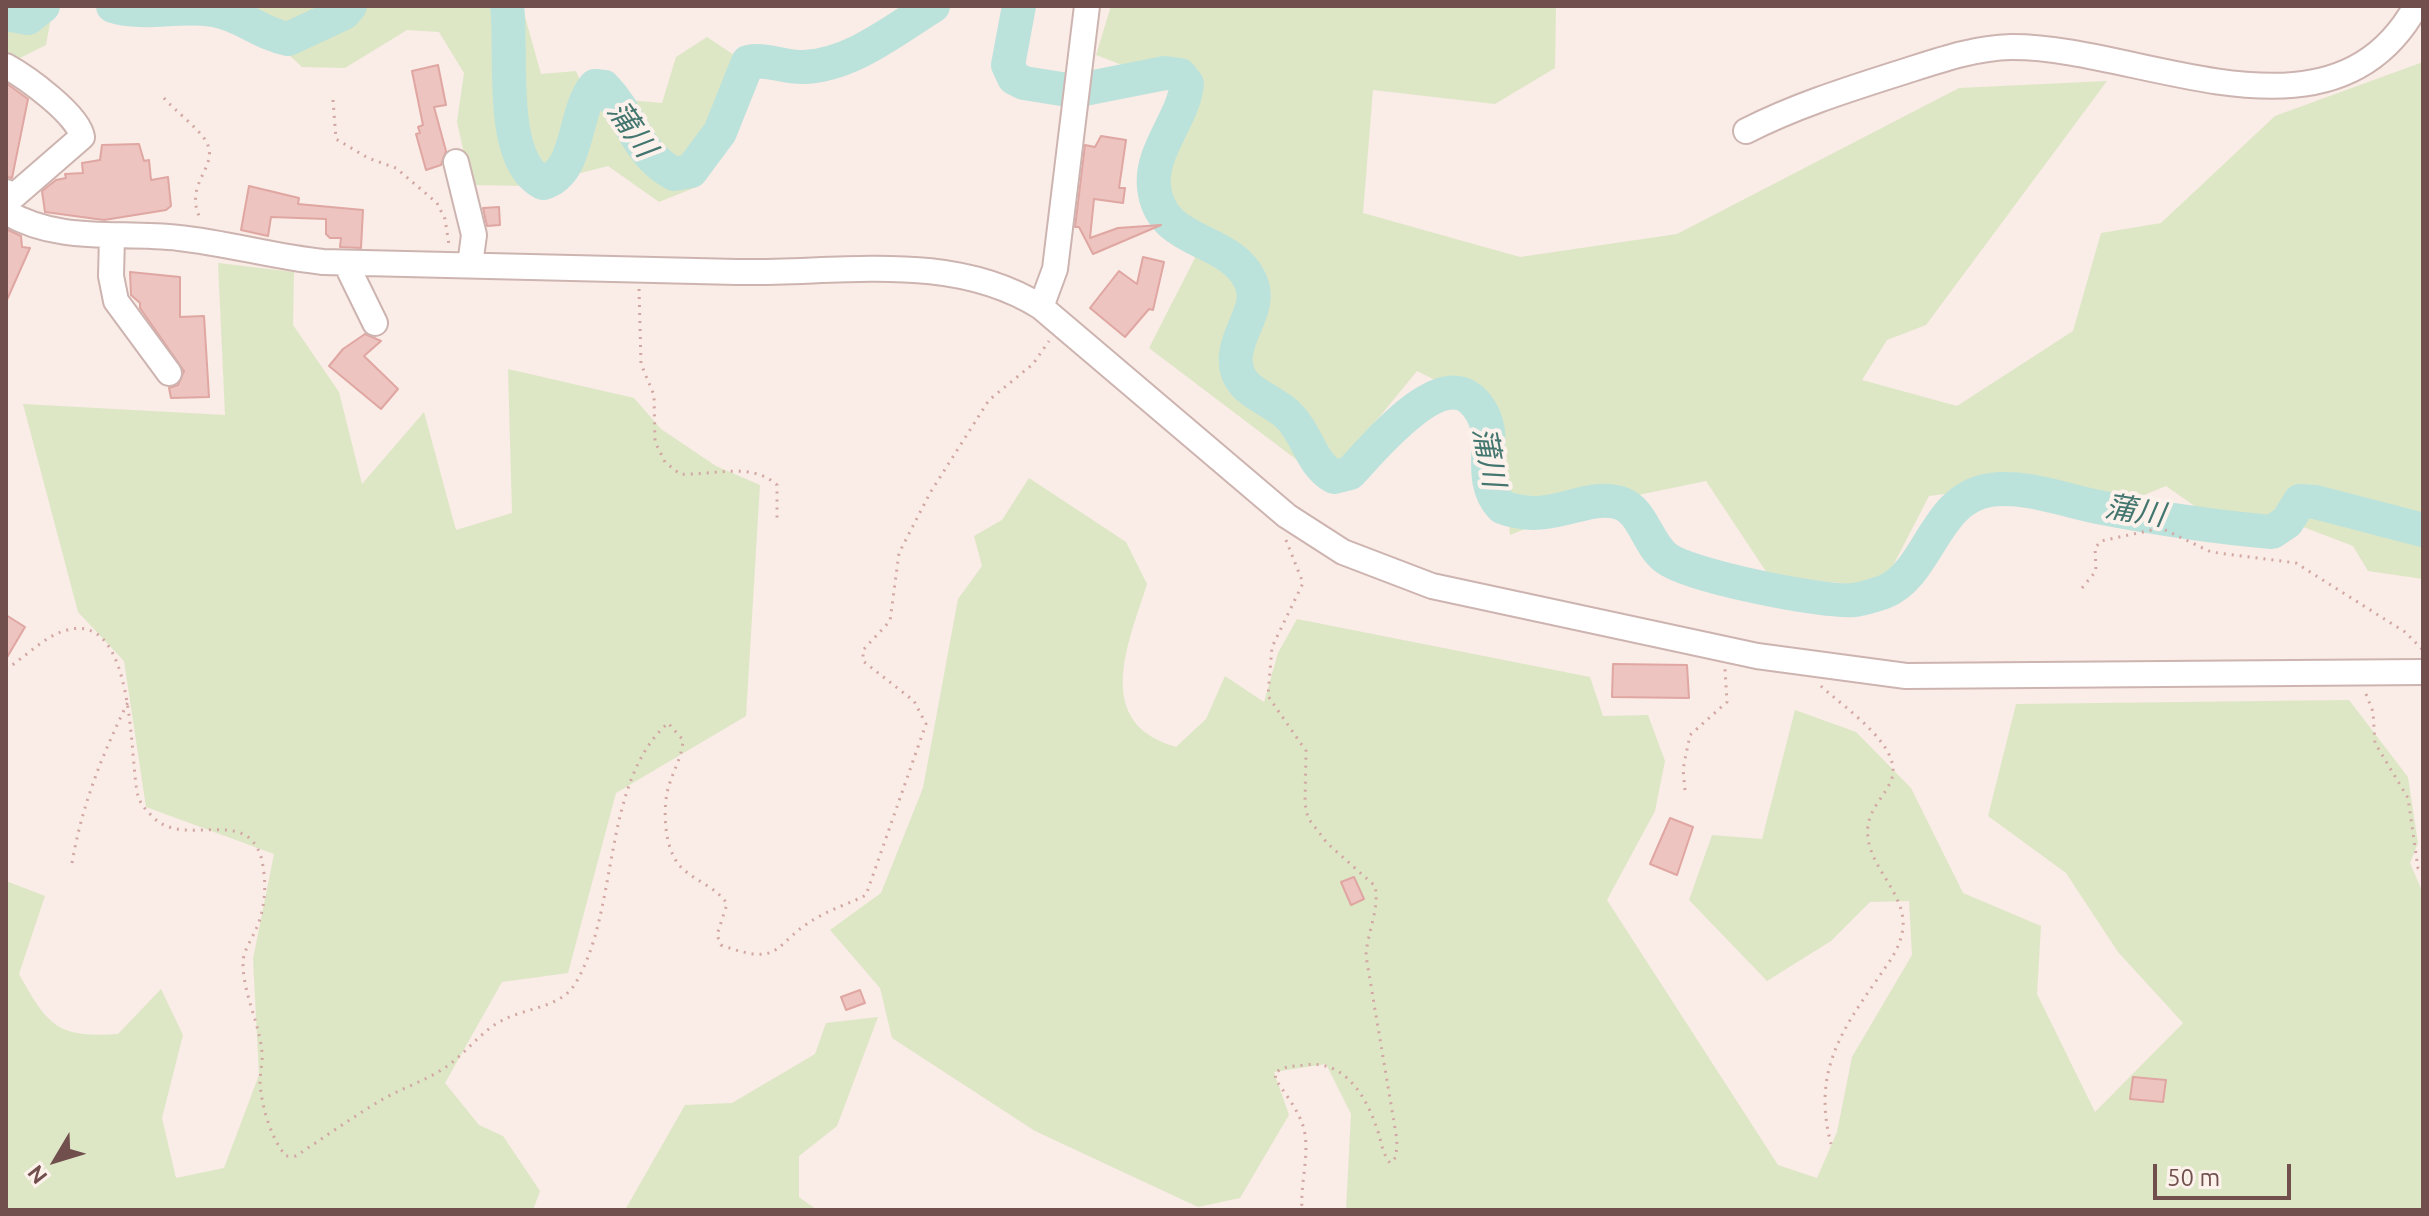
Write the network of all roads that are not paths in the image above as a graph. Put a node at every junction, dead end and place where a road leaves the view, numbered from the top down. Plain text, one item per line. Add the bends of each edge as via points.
1 (1087, 6) edge
2 (2416, 6) edge
3 (6, 66) edge
4 (1746, 131) dead end
5 (456, 162) dead end
6 (6, 192) edge
7 (6, 212) edge
8 (112, 236) junction
9 (350, 263) junction
10 (460, 265) junction
11 (1050, 313) junction
12 (375, 323) dead end
13 (169, 373) dead end
14 (2423, 672) edge

1 - 11 street
2 - 4 street via 2374,54 2318,83 2248,86 2051,50 1999,48 1939,60 1824,97
3 - 6 street via 55,102 82,137 14,196
5 - 10 street via 474,235
7 - 8 street via 57,233
8 - 9 street via 178,238 282,258
8 - 13 street via 116,301
9 - 10 street
9 - 12 street
10 - 11 street via 932,271 998,286
11 - 14 street via 1290,518 1343,552 1432,586 1726,650 1906,676

